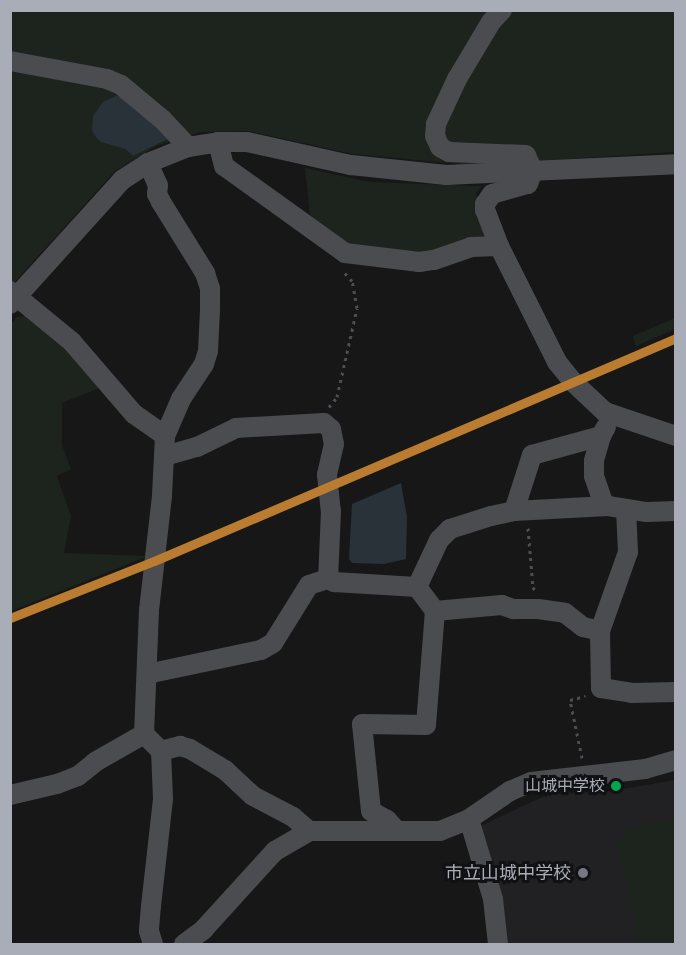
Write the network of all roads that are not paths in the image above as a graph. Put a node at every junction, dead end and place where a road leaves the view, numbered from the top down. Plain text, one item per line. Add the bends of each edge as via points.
1 (502, 10) edge
2 (10, 61) edge
3 (218, 142) junction
4 (188, 147) junction
5 (148, 163) junction
6 (675, 164) edge
7 (533, 171) junction
8 (499, 246) junction
9 (13, 297) edge
10 (615, 415) junction
11 (601, 436) junction
12 (675, 436) edge
13 (165, 446) junction
14 (617, 508) junction
15 (520, 511) junction
16 (675, 511) edge
17 (328, 579) junction
18 (417, 587) junction
19 (435, 611) junction
20 (600, 631) junction
21 (147, 674) junction
22 (675, 692) edge
23 (144, 734) junction
24 (160, 751) junction
25 (675, 760) edge
26 (10, 795) edge
27 (469, 819) junction
28 (309, 831) junction
29 (398, 831) junction
30 (153, 945) edge
31 (184, 945) edge
32 (498, 945) edge

1 - 7 street via 457,79 436,124 435,136 440,147 449,152 526,155
2 - 4 street via 121,85
3 - 4 street
3 - 7 street via 261,144 383,170 476,175
3 - 8 street via 224,166 345,253 419,262 471,247
4 - 5 street
5 - 9 street via 111,190
5 - 13 street via 158,185 157,194 206,273 210,288 208,351 167,426
6 - 7 street
7 - 8 street via 528,184 488,198 484,210
8 - 10 street via 557,362 605,412
9 - 13 street via 72,342
10 - 11 street
10 - 12 street
11 - 14 street via 594,476 603,502
11 - 15 street via 532,455
13 - 17 street via 197,447 236,428 324,423 331,429 334,444 327,475 331,510
13 - 21 street via 149,610
14 - 15 street
14 - 16 street
14 - 20 street via 628,552
15 - 18 street via 450,529 439,540
17 - 18 street
17 - 21 street via 309,585 273,643 261,650
18 - 19 street
19 - 20 street via 502,605 538,609 565,613 583,627
19 - 29 street via 426,725 362,724 371,811
20 - 22 street via 601,688 631,693
21 - 23 street
23 - 24 street
23 - 26 street via 78,776
24 - 28 street via 180,746 190,749
24 - 30 street via 162,818 149,931
25 - 27 street via 645,769 531,782 510,791
27 - 29 street via 440,831
27 - 32 street via 493,899
28 - 29 street
28 - 31 street via 275,851 203,930

